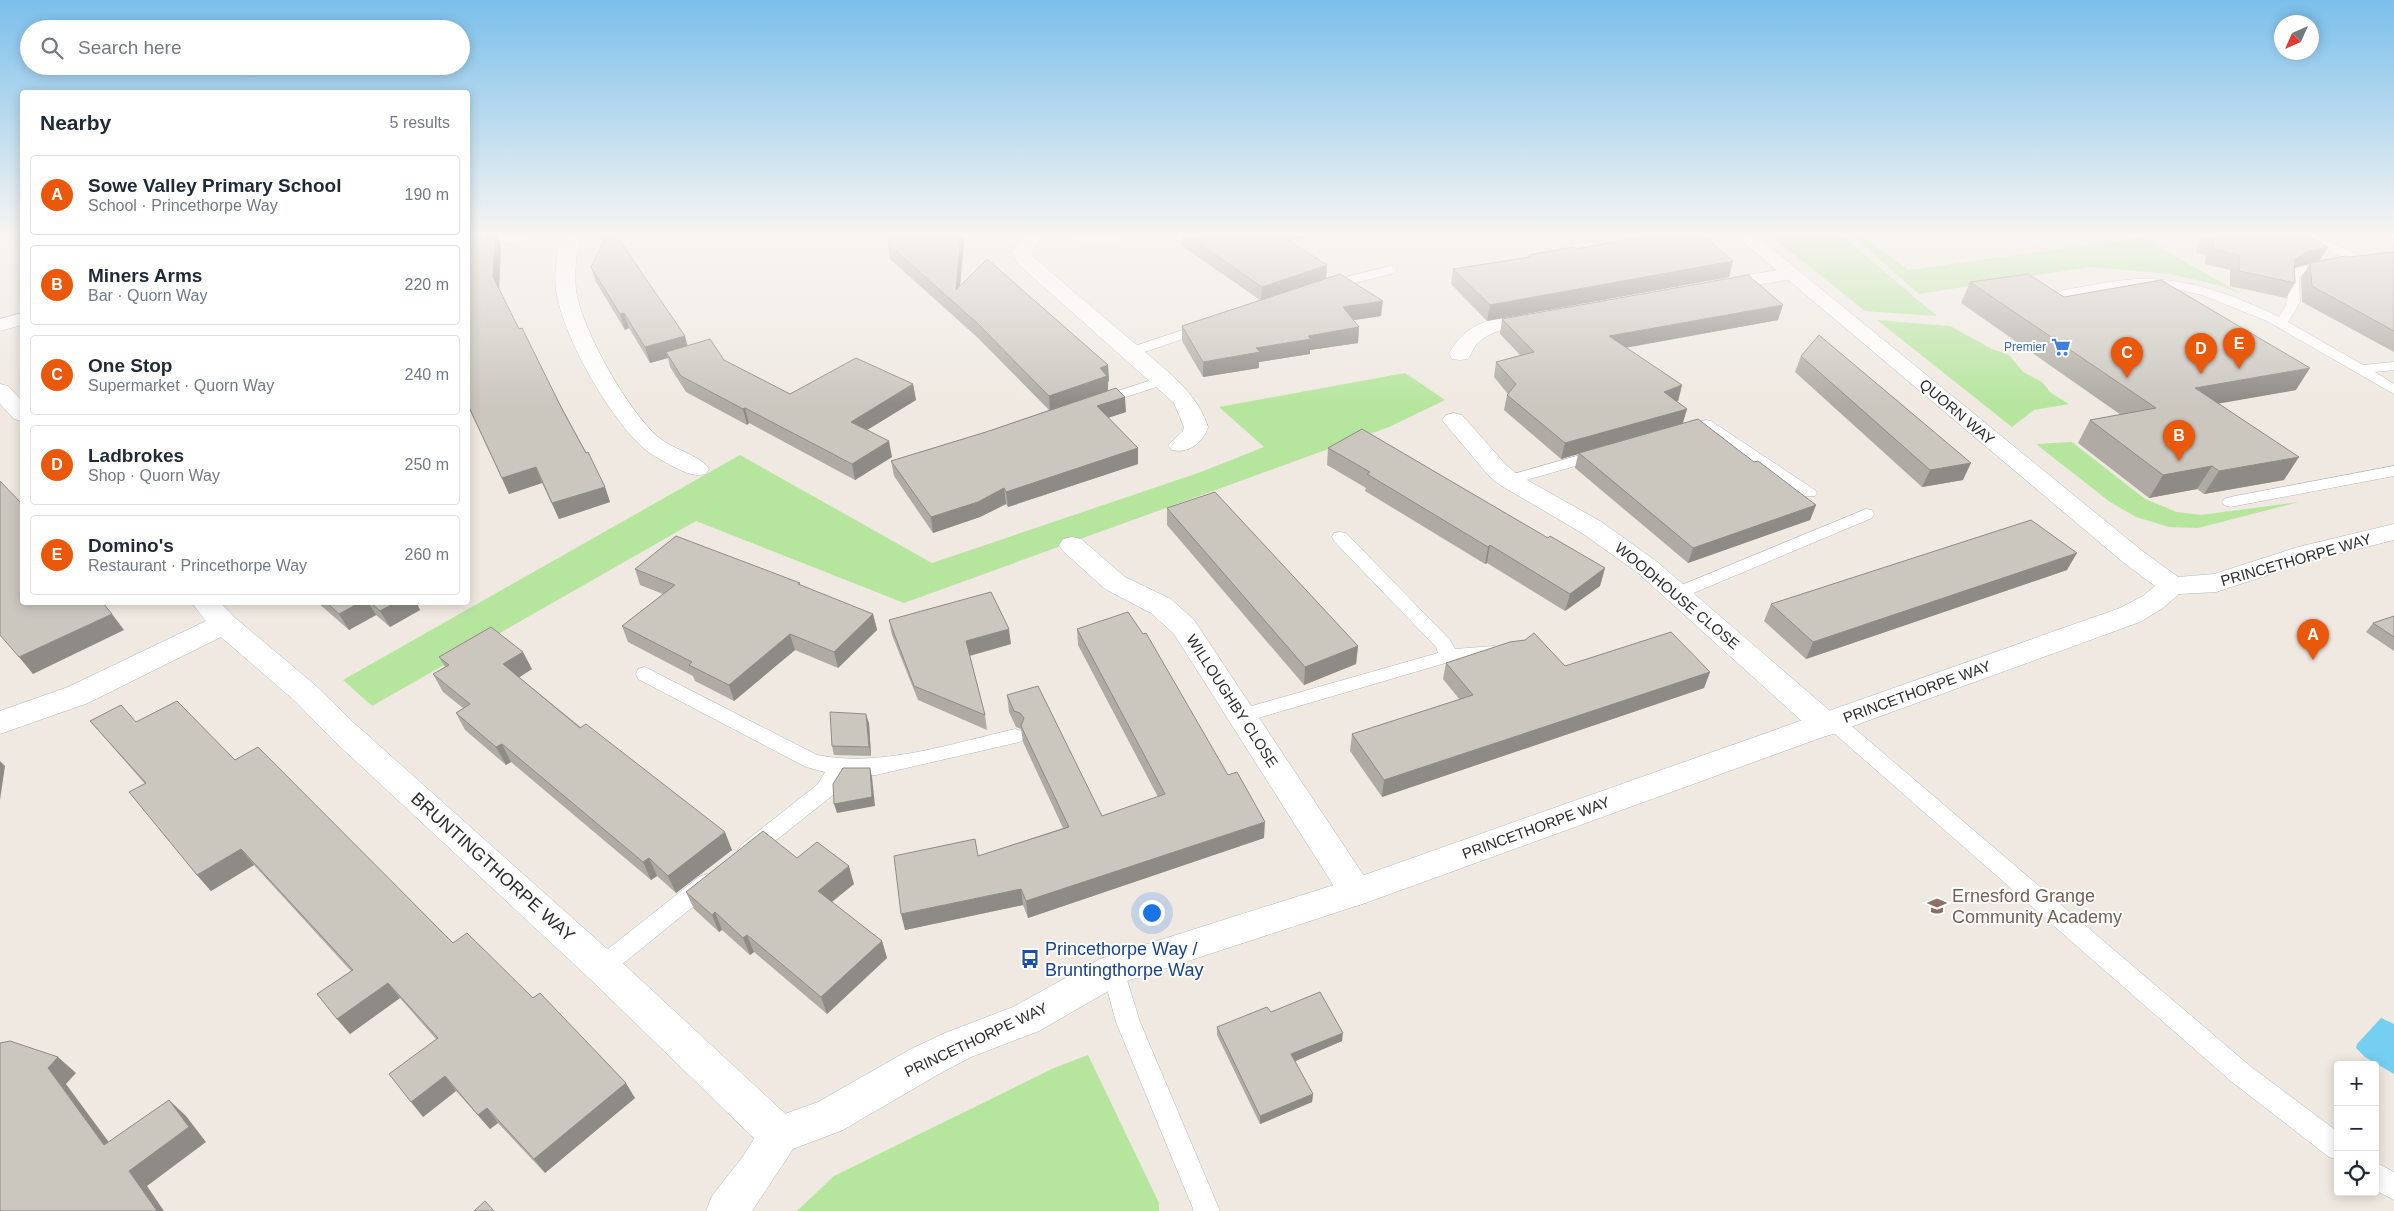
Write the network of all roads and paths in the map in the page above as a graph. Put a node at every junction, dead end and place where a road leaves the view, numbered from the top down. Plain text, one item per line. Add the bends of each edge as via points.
1 (567, 292) edge
2 (1061, 292) edge
3 (1811, 292) edge
4 (2080, 292) edge
5 (2202, 292) edge
6 (2294, 292) edge
7 (2063, 294) edge
8 (1558, 314) edge
9 (20, 320) edge
10 (1216, 323) edge
11 (2280, 324) junction
12 (0, 325) edge
13 (1131, 352) junction
14 (1460, 354) dead end
15 (2394, 366) edge
16 (2359, 370) junction
17 (1164, 380) junction
18 (2394, 390) edge
19 (0, 391) edge
20 (1091, 405) edge
21 (20, 412) edge
22 (1454, 420) dead end
23 (1669, 435) edge
24 (1180, 445) dead end
25 (1612, 451) edge
26 (697, 469) dead end
27 (2394, 471) edge
28 (1509, 480) junction
29 (1808, 493) dead end
30 (2230, 502) dead end
31 (1866, 514) dead end
32 (2394, 532) edge
33 (1340, 537) dead end
34 (1072, 545) dead end
35 (2172, 586) junction
36 (1678, 594) junction
37 (214, 613) edge
38 (1514, 651) edge
39 (1449, 656) junction
40 (645, 674) dead end
41 (1241, 716) junction
42 (0, 723) edge
43 (1830, 724) junction
44 (1015, 736) dead end
45 (838, 768) junction
46 (1356, 892) junction
47 (602, 967) junction
48 (1113, 970) junction
49 (779, 1135) junction
50 (2334, 1145) edge
51 (2379, 1178) edge
52 (2394, 1187) edge
53 (727, 1211) edge
54 (1207, 1211) edge

1 - 26 street via 573,318 626,415 637,430 662,451
2 - 13 street
3 - 35 street, QUORN WAY
4 - 7 lane
5 - 11 lane via 2241,303
6 - 11 lane via 2294,306
8 - 14 street via 1485,329 1468,340
9 - 12 street
10 - 13 lane
11 - 16 lane
13 - 17 street
15 - 16 lane
16 - 18 lane
17 - 20 lane
17 - 24 street via 1183,399 1195,421 1194,434
19 - 21 street
22 - 28 street, WOODHOUSE CLOSE
23 - 29 lane via 1706,424
25 - 28 lane
27 - 30 lane
28 - 36 street, WOODHOUSE CLOSE via 1598,531
31 - 36 lane
32 - 35 street, PRINCETHORPE WAY via 2307,553 2216,583
33 - 39 lane via 1444,644
34 - 41 street, WILLOUGHBY CLOSE via 1116,583 1162,606 1184,627
35 - 43 street, PRINCETHORPE WAY via 2130,615
36 - 43 street, WOODHOUSE CLOSE
37 - 42 street via 78,695
37 - 47 street, BRUNTINGTHORPE WAY
38 - 39 lane
39 - 41 lane
40 - 45 lane via 813,762
41 - 46 street, WILLOUGHBY CLOSE
43 - 46 street, PRINCETHORPE WAY
43 - 50 lane via 2241,1074
44 - 45 lane via 876,767
45 - 47 lane via 825,790
46 - 48 street, PRINCETHORPE WAY
47 - 49 street, BRUNTINGTHORPE WAY
48 - 49 street, PRINCETHORPE WAY via 1026,1019 924,1062 830,1117
48 - 54 lane via 1128,1022
49 - 53 street
51 - 52 lane

